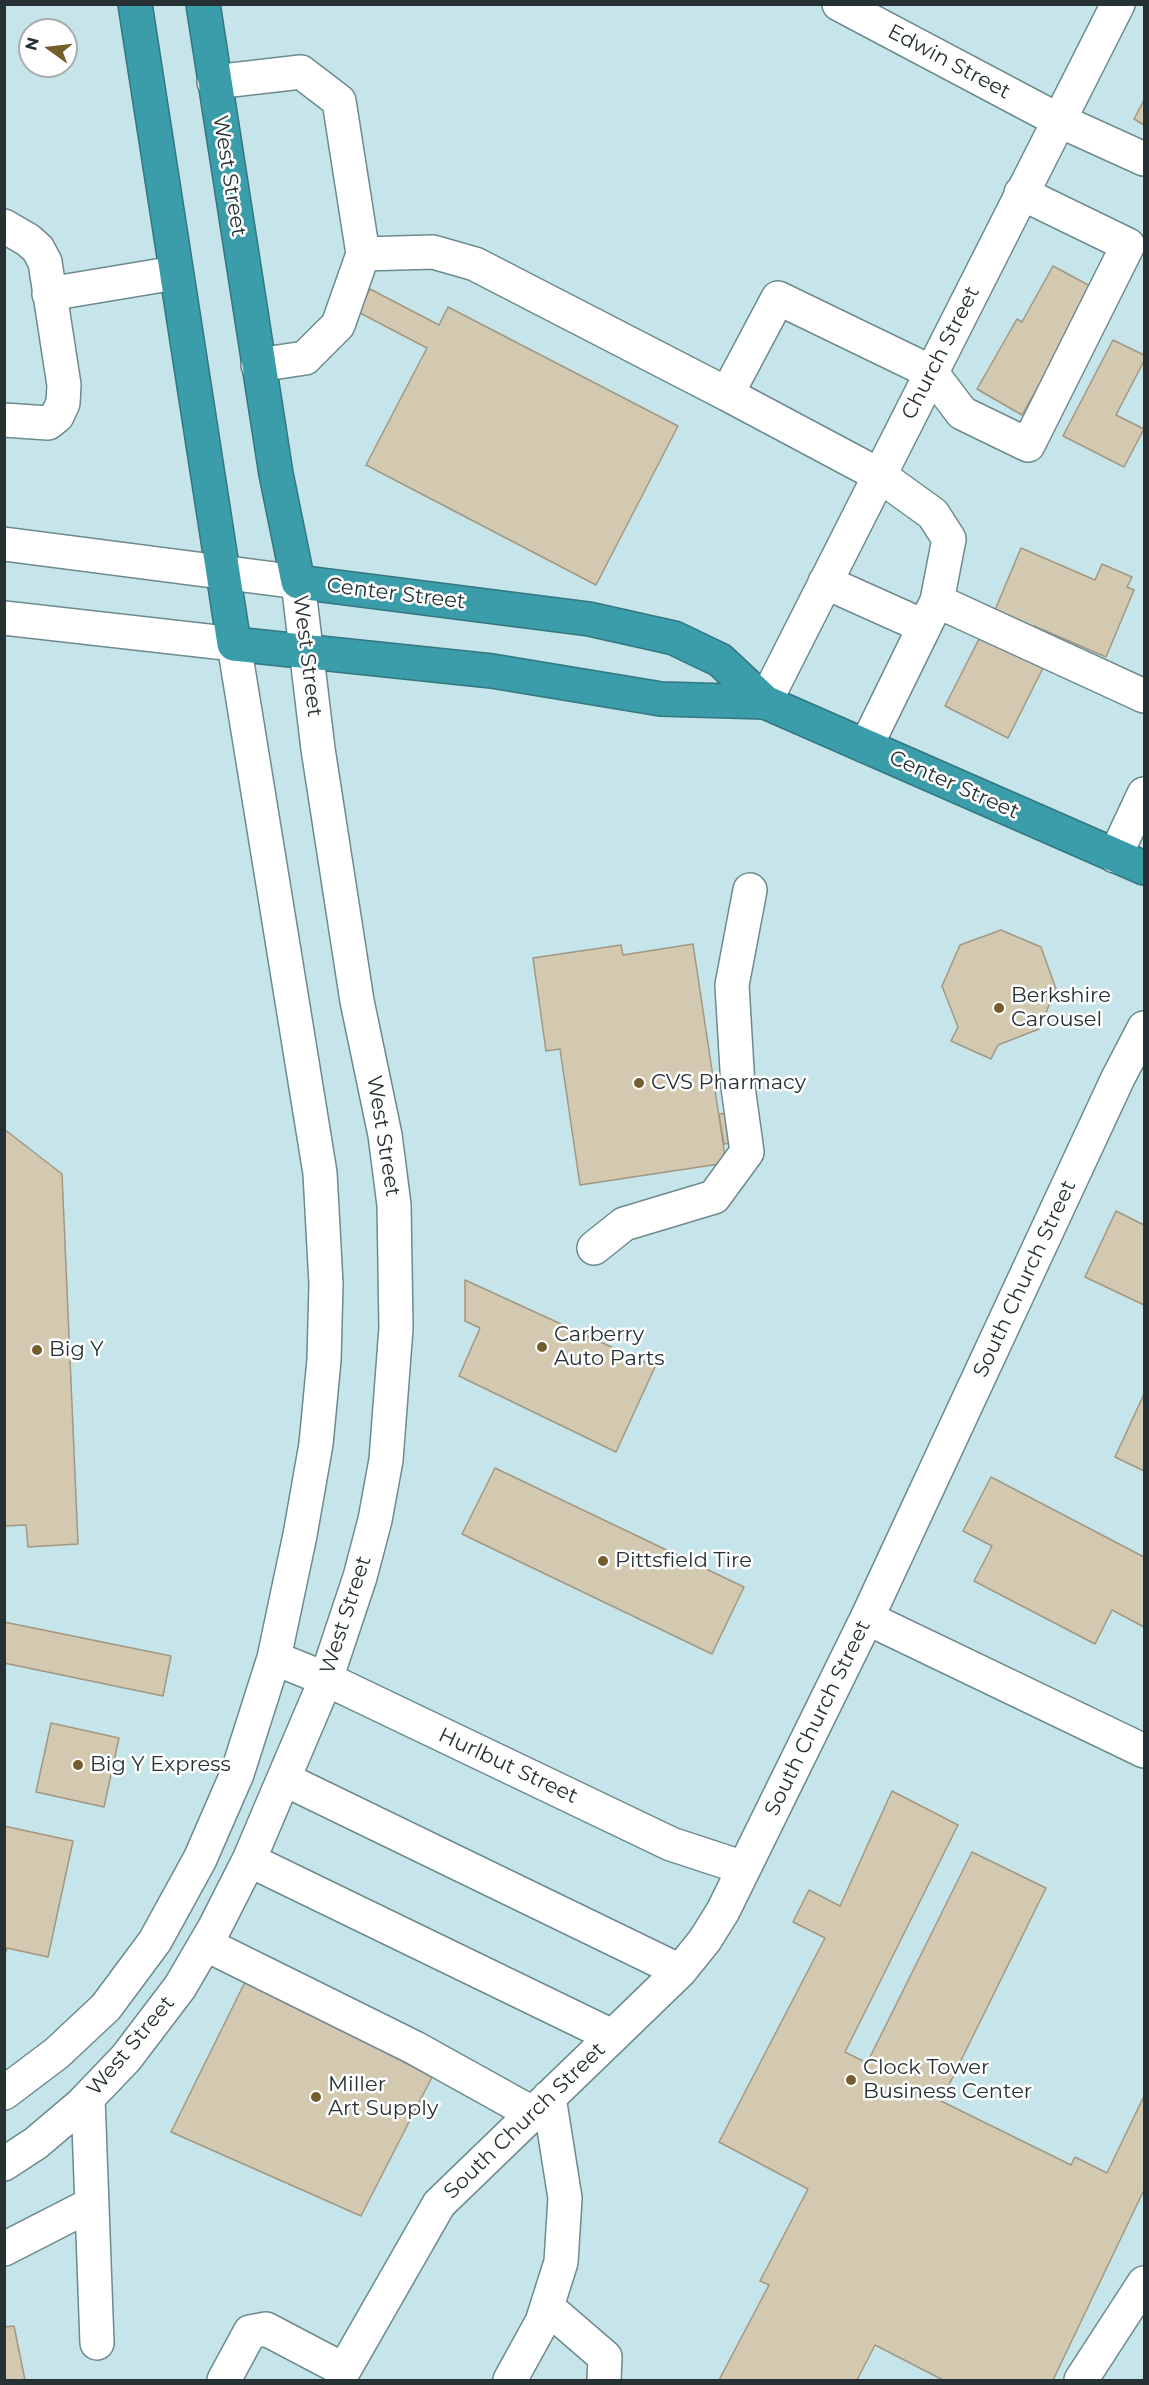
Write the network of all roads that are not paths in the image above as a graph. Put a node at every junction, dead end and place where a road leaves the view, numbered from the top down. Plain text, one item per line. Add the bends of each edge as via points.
1 (135, 4) edge
2 (203, 4) edge
3 (839, 4) edge
4 (1118, 4) edge
5 (214, 82) junction
6 (1058, 120) junction
7 (1144, 159) edge
8 (1022, 193) junction
9 (8, 235) edge
10 (363, 255) junction
11 (175, 273) junction
12 (49, 294) junction
13 (258, 365) junction
14 (931, 372) junction
15 (727, 394) junction
16 (4, 420) edge
17 (879, 475) junction
18 (4, 544) edge
19 (220, 572) junction
20 (298, 582) junction
21 (825, 582) junction
22 (930, 614) junction
23 (4, 618) edge
24 (234, 644) junction
25 (306, 651) junction
26 (1144, 696) edge
27 (765, 702) junction
28 (866, 746) junction
29 (1144, 794) edge
30 (1130, 862) edge
31 (750, 890) dead end
32 (1144, 1028) edge
33 (594, 1248) dead end
34 (867, 1618) junction
35 (274, 1658) junction
36 (326, 1679) junction
37 (1144, 1751) edge
38 (284, 1779) junction
39 (249, 1860) junction
40 (744, 1868) junction
41 (205, 1944) junction
42 (680, 1971) junction
43 (612, 2036) junction
44 (4, 2092) edge
45 (88, 2098) junction
46 (540, 2105) junction
47 (4, 2164) edge
48 (92, 2204) junction
49 (4, 2249) edge
50 (1144, 2283) edge
51 (547, 2307) junction
52 (98, 2343) dead end
53 (224, 2380) edge
54 (510, 2380) edge
55 (604, 2380) edge
56 (1081, 2380) edge

1 - 11 highway
2 - 5 highway, West Street
3 - 6 street, Edwin Street
4 - 6 street, Church Street
5 - 10 street via 301,72 339,101
5 - 13 highway, West Street
6 - 7 street, Edwin Street
6 - 8 street, Church Street
8 - 14 street, Church Street
8 - 14 street via 1128,245 1028,445 963,413
9 - 12 street via 28,240 41,255
10 - 13 street via 338,325 305,358
10 - 15 street via 433,252 475,264
11 - 12 street
11 - 19 highway
12 - 16 street via 64,385 63,403 48,423
13 - 20 highway, West Street
14 - 15 street via 778,298
14 - 17 street, Church Street
15 - 17 street
17 - 21 street, Church Street
17 - 22 street via 933,514 949,539
18 - 19 street, Center Street
19 - 20 street, Center Street
19 - 24 highway
20 - 25 street, West Street
20 - 27 highway, Center Street via 589,619 674,638 720,660
21 - 22 street
21 - 27 street, Church Street
22 - 26 street
22 - 28 street
23 - 24 street, Center Street
24 - 25 highway, Center Street
24 - 35 street via 306,1077 325,1238 324,1360 316,1444
25 - 27 highway, Center Street via 492,671 662,699
25 - 36 street, West Street via 357,1001 385,1135 394,1205 396,1264 393,1393 386,1460 360,1577
27 - 28 highway, Center Street
28 - 30 highway, Center Street
29 - 30 street
31 - 33 street via 732,986 738,1087 747,1152 714,1197 624,1224
32 - 34 street, South Church Street
34 - 37 street
34 - 40 street, South Church Street
35 - 36 street, Hurlbut Street
35 - 44 street via 237,1774 200,1859 155,1941 106,2007 57,2053
36 - 38 street, West Street
36 - 40 street, Hurlbut Street via 671,1844
38 - 39 street, West Street
38 - 42 street
39 - 41 street, West Street
39 - 43 street
40 - 42 street, South Church Street via 705,1940
41 - 45 street, West Street via 180,1987 126,2058
41 - 46 street
42 - 43 street, South Church Street
43 - 46 street, South Church Street
45 - 47 street, West Street via 36,2144
45 - 48 street
46 - 51 street via 565,2198 561,2262
46 - 53 street, South Church Street via 439,2204 344,2370 266,2329 250,2332
48 - 49 street
48 - 52 street
50 - 56 street
51 - 54 street
51 - 55 street via 605,2357

